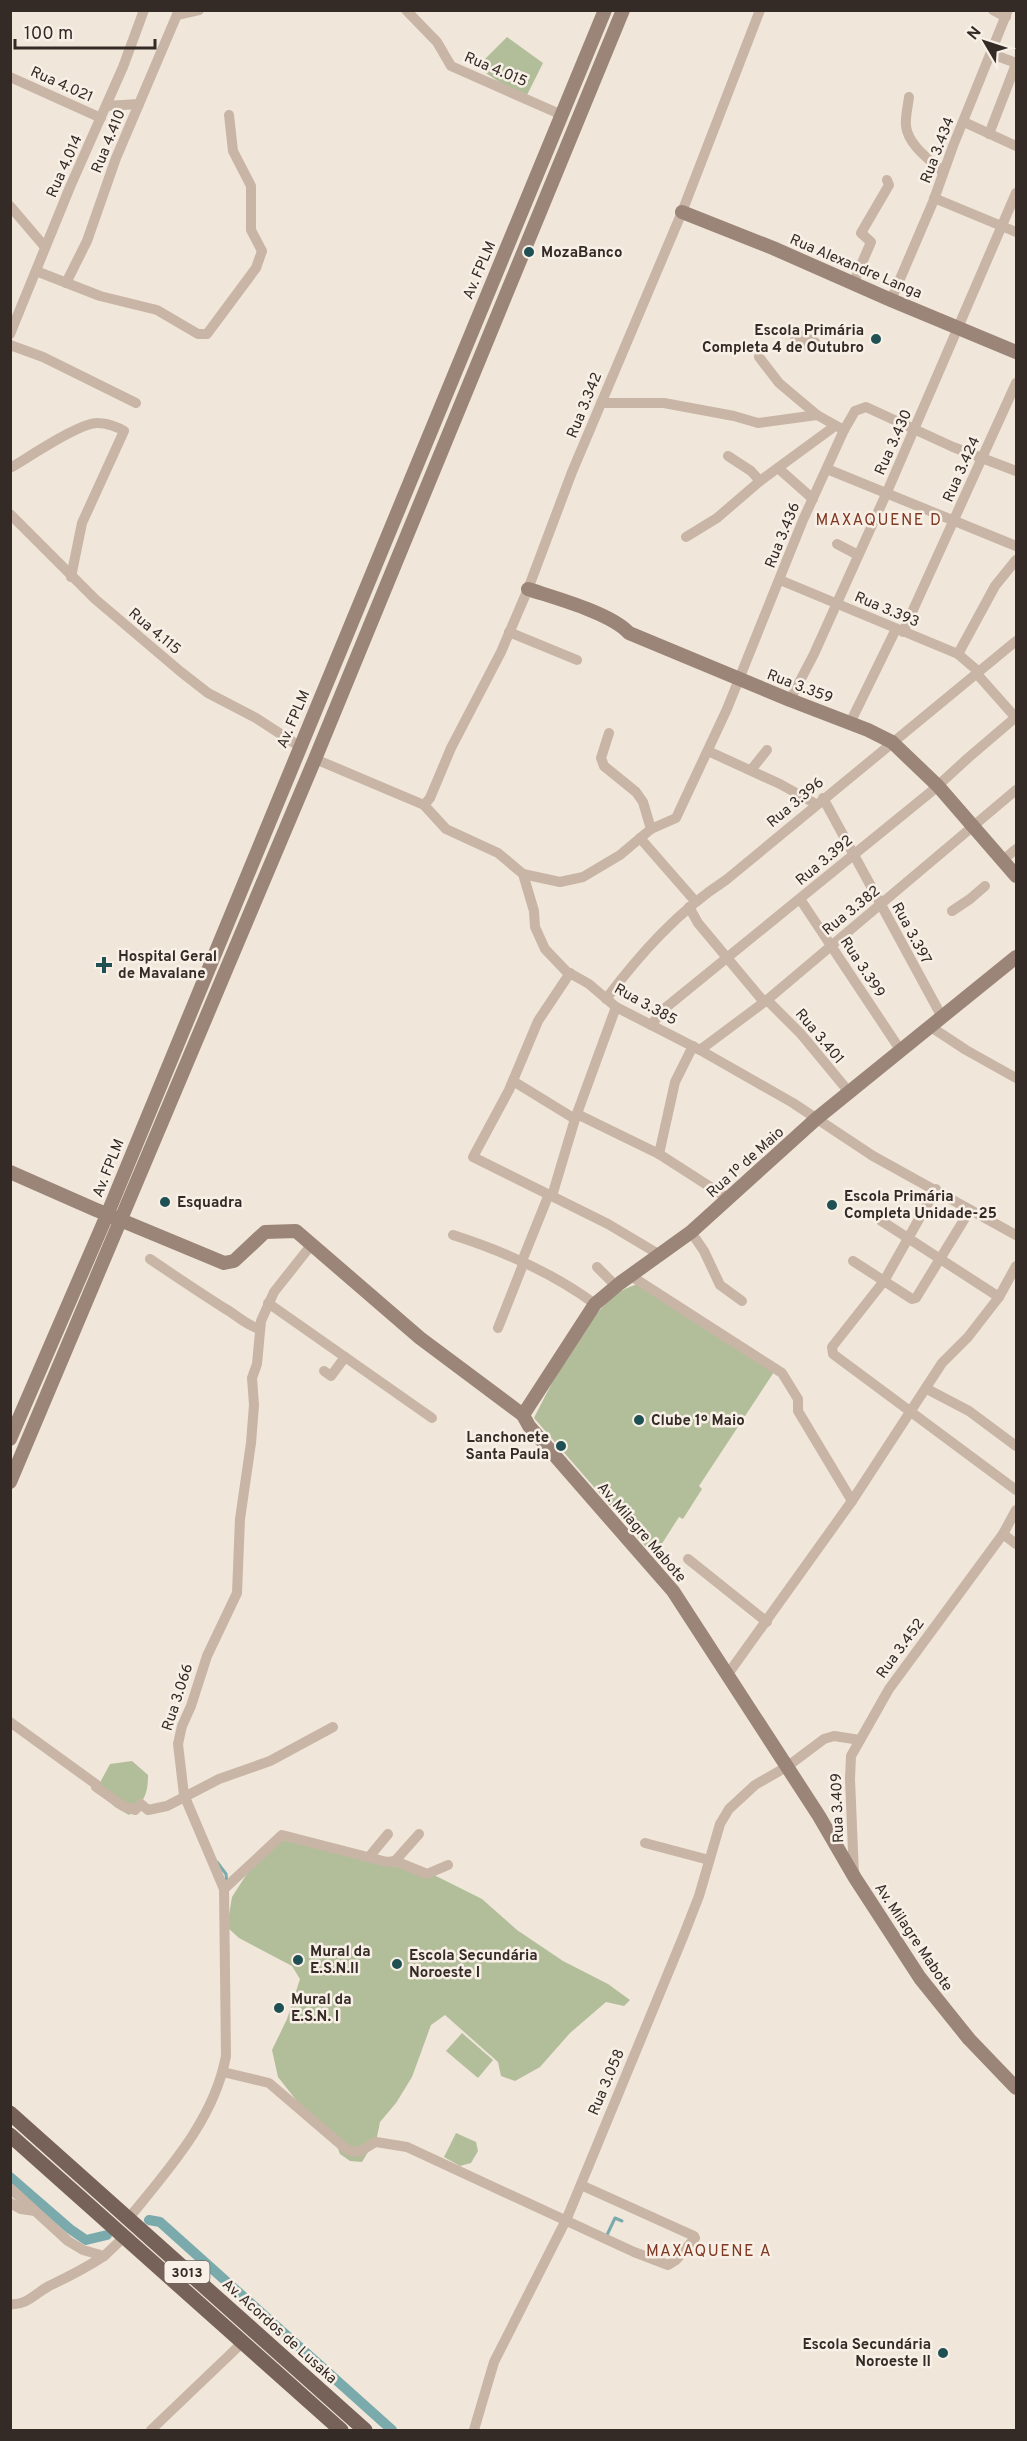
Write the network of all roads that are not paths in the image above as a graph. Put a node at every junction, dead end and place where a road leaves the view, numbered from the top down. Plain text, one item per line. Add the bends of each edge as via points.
1 (144, 10) edge
2 (199, 10) edge
3 (406, 10) edge
4 (605, 10) edge
5 (623, 10) edge
6 (760, 10) edge
7 (993, 10) edge
8 (178, 13) edge
9 (1007, 14) edge
10 (992, 54) junction
11 (1017, 64) edge
12 (10, 77) edge
13 (909, 97) dead end
14 (139, 105) junction
15 (106, 106) junction
16 (229, 115) dead end
17 (562, 115) junction
18 (101, 118) junction
19 (964, 122) junction
20 (989, 134) junction
21 (1017, 146) edge
22 (943, 171) junction
23 (887, 180) dead end
24 (1017, 193) edge
25 (934, 198) junction
26 (10, 206) edge
27 (682, 212) junction
28 (1003, 226) junction
29 (1017, 232) edge
30 (45, 247) junction
31 (36, 271) junction
32 (66, 283) junction
33 (853, 284) junction
34 (891, 300) junction
35 (484, 302) junction
36 (501, 308) junction
37 (958, 327) junction
38 (10, 334) edge
39 (10, 345) edge
40 (1017, 352) edge
41 (759, 357) dead end
42 (1017, 383) edge
43 (136, 403) dead end
44 (601, 403) junction
45 (817, 416) junction
46 (839, 428) junction
47 (915, 430) junction
48 (728, 456) dead end
49 (983, 457) junction
50 (10, 468) edge
51 (778, 468) junction
52 (827, 469) junction
53 (1017, 471) edge
54 (760, 481) junction
55 (887, 492) junction
56 (813, 499) junction
57 (10, 514) edge
58 (954, 521) junction
59 (686, 537) dead end
60 (837, 544) dead end
61 (1017, 546) edge
62 (858, 555) junction
63 (1017, 560) edge
64 (71, 577) junction
65 (780, 580) junction
66 (528, 589) junction
67 (836, 604) junction
68 (900, 630) junction
69 (509, 632) junction
70 (1017, 641) edge
71 (958, 654) junction
72 (577, 660) dead end
73 (978, 673) junction
74 (739, 680) junction
75 (321, 693) junction
76 (338, 700) junction
77 (790, 700) junction
78 (1016, 718) edge
79 (850, 723) junction
80 (609, 732) dead end
81 (892, 742) junction
82 (299, 746) junction
83 (767, 750) dead end
84 (708, 751) junction
85 (315, 759) junction
86 (751, 770) junction
87 (938, 786) junction
88 (1017, 790) edge
89 (820, 801) junction
90 (424, 805) junction
91 (974, 826) junction
92 (651, 829) junction
93 (640, 838) junction
94 (1017, 849) edge
95 (854, 855) junction
96 (1003, 860) junction
97 (523, 874) junction
98 (1017, 876) edge
99 (985, 886) dead end
100 (800, 899) junction
101 (692, 904) junction
102 (881, 906) junction
103 (952, 910) dead end
104 (831, 946) junction
105 (1017, 957) edge
106 (727, 958) junction
107 (570, 973) junction
108 (606, 999) junction
109 (766, 1001) junction
110 (616, 1007) junction
111 (942, 1017) junction
112 (651, 1025) junction
113 (930, 1027) junction
114 (697, 1048) junction
115 (901, 1051) junction
116 (1017, 1078) edge
117 (513, 1081) junction
118 (849, 1092) junction
119 (576, 1117) junction
120 (816, 1119) junction
121 (659, 1154) junction
122 (10, 1172) edge
123 (936, 1189) junction
124 (551, 1195) junction
125 (729, 1199) junction
126 (970, 1210) junction
127 (107, 1215) junction
128 (121, 1220) junction
129 (880, 1220) dead end
130 (691, 1232) junction
131 (453, 1235) dead end
132 (1017, 1235) edge
133 (907, 1237) junction
134 (312, 1244) junction
135 (660, 1255) junction
136 (150, 1259) dead end
137 (941, 1259) junction
138 (853, 1261) dead end
139 (523, 1262) junction
140 (1017, 1266) edge
141 (597, 1267) dead end
142 (631, 1276) junction
143 (884, 1281) junction
144 (616, 1286) junction
145 (999, 1297) junction
146 (741, 1301) dead end
147 (268, 1303) junction
148 (596, 1304) junction
149 (498, 1328) dead end
150 (260, 1329) junction
151 (345, 1357) junction
152 (324, 1371) dead end
153 (927, 1389) junction
154 (910, 1413) junction
155 (524, 1415) junction
156 (432, 1418) dead end
157 (10, 1439) edge
158 (1017, 1446) edge
159 (10, 1482) edge
160 (1017, 1490) edge
161 (852, 1501) junction
162 (1017, 1510) edge
163 (1003, 1534) junction
164 (1017, 1544) edge
165 (688, 1559) dead end
166 (767, 1622) junction
167 (728, 1674) junction
168 (10, 1722) edge
169 (333, 1727) dead end
170 (860, 1740) junction
171 (788, 1766) junction
172 (184, 1796) junction
173 (388, 1834) dead end
174 (419, 1834) dead end
175 (645, 1843) dead end
176 (369, 1857) junction
177 (709, 1860) junction
178 (395, 1861) junction
179 (448, 1865) dead end
180 (855, 1878) junction
181 (224, 1889) junction
182 (223, 2072) junction
183 (1017, 2088) edge
184 (10, 2113) edge
185 (10, 2135) edge
186 (581, 2185) junction
187 (10, 2188) edge
188 (10, 2203) edge
189 (38, 2212) junction
190 (128, 2219) junction
191 (566, 2219) junction
192 (124, 2237) junction
193 (105, 2256) junction
194 (10, 2304) edge
195 (242, 2343) junction
196 (151, 2430) edge
197 (341, 2430) edge
198 (365, 2430) edge
199 (474, 2430) edge

1 - 15 street, Rua 4.014
2 - 8 street
3 - 17 street, Rua 4.015 via 437,42 451,66
4 - 17 main road, Av. FPLM
5 - 36 main road
6 - 27 street, Rua 3.342
7 - 9 street
8 - 14 street, Rua 4.410
9 - 10 street, Rua 3.434
10 - 11 street
10 - 19 street, Rua 3.434
11 - 20 street
12 - 18 street, Rua 4.021
13 - 22 street via 908,134
14 - 15 street
14 - 32 street, Rua 4.410 via 87,241
15 - 18 street, Rua 4.014
16 - 32 street via 233,151 251,186 251,230 261,257 208,333 198,334 157,310
17 - 35 main road, Av. FPLM
18 - 30 street, Rua 4.014
19 - 20 street
19 - 22 street, Rua 3.434
20 - 21 street
22 - 25 street, Rua 3.434
23 - 33 street via 884,196 861,233 871,242
24 - 28 street, Rua 3.430
25 - 28 street
25 - 34 street, Rua 3.434
26 - 30 street
27 - 33 main road, Rua Alexandre Langa
27 - 44 street, Rua 3.342
28 - 29 street
28 - 37 street, Rua 3.430
30 - 31 street, Rua 4.014
31 - 32 street
31 - 38 street, Rua 4.014
33 - 34 main road, Rua Alexandre Langa
34 - 37 main road, Rua Alexandre Langa
35 - 36 main road
35 - 75 main road, Av. FPLM
36 - 76 main road
37 - 40 main road, Rua Alexandre Langa
37 - 47 street, Rua 3.430
39 - 43 street
41 - 45 street via 779,384
42 - 49 street, Rua 3.424
44 - 45 street via 664,403 758,423
44 - 66 street, Rua 3.342
45 - 46 street
46 - 47 street, Rua 3.436 via 855,411 866,406
46 - 51 street
46 - 52 street, Rua 3.436
47 - 49 street
47 - 55 street, Rua 3.430
48 - 54 street
49 - 53 street
49 - 58 street, Rua 3.424
50 - 64 street via 92,424 124,431 82,523
51 - 54 street
51 - 56 street
52 - 55 street
52 - 56 street, Rua 3.436
54 - 59 street via 717,518
55 - 58 street
55 - 62 street, Rua 3.430
56 - 65 street, Rua 3.436
57 - 64 street, Rua 4.115
58 - 61 street
58 - 68 street, Rua 3.424
60 - 62 street
62 - 67 street, Rua 3.430
63 - 71 street via 995,586
64 - 82 street, Rua 4.115 via 208,693
65 - 67 street, Rua 3.393
65 - 74 street, Rua 3.436
66 - 69 street, Rua 3.342
66 - 74 main road, Rua 3.359 via 623,626 629,633
67 - 68 street, Rua 3.393
67 - 77 street, Rua 3.430
68 - 71 street, Rua 3.393
68 - 79 street, Rua 3.424
69 - 72 street
69 - 90 street, Rua 3.342
70 - 73 street, Rua 3.396
71 - 73 street, Rua 3.393
73 - 78 street, Rua 3.393
73 - 81 street, Rua 3.396
74 - 77 main road, Rua 3.359
74 - 84 street, Rua 3.436
75 - 76 main road
75 - 82 main road, Av. FPLM
76 - 85 main road
77 - 79 main road, Rua 3.359
78 - 87 street, Rua 3.392
79 - 81 main road, Rua 3.359
80 - 92 street via 601,758 604,766 636,792
81 - 87 main road, Rua 3.359
81 - 89 street, Rua 3.396
82 - 127 main road, Av. FPLM
83 - 86 street
84 - 86 street
84 - 92 street, Rua 3.436 via 676,818
85 - 90 street
85 - 128 main road
86 - 89 street
87 - 91 main road, Rua 3.359
87 - 95 street, Rua 3.392
88 - 91 street, Rua 3.382
89 - 95 street, Rua 3.397
89 - 101 street, Rua 3.396
90 - 97 street via 446,829 498,854
91 - 96 main road, Rua 3.359
91 - 102 street, Rua 3.382
92 - 93 street, Rua 3.436
93 - 97 street, Rua 3.436 via 583,878 560,882
93 - 101 street, Rua 3.401
94 - 96 street
95 - 100 street, Rua 3.392
95 - 102 street, Rua 3.397
96 - 98 main road, Rua 3.359
97 - 107 street, Rua 3.385 via 540,941
99 - 103 street
100 - 104 street, Rua 3.399
100 - 106 street, Rua 3.392
101 - 106 street, Rua 3.401 via 698,923
101 - 108 street, Rua 3.396 via 635,962
102 - 104 street, Rua 3.382
102 - 111 street, Rua 3.397
104 - 109 street, Rua 3.382
104 - 115 street, Rua 3.399
105 - 111 main road, Rua 1º de Maio
106 - 109 street, Rua 3.401
106 - 112 street, Rua 3.392 via 664,1009
107 - 108 street, Rua 3.385
107 - 117 street via 538,1021
108 - 110 street, Rua 3.385
109 - 114 street, Rua 3.382
109 - 118 street, Rua 3.401 via 801,1034
110 - 112 street, Rua 3.385
110 - 119 street
111 - 113 main road, Rua 1º de Maio
112 - 114 street, Rua 3.385
113 - 115 main road, Rua 1º de Maio
113 - 116 street
114 - 120 street, Rua 3.385
114 - 121 street via 675,1082
115 - 118 main road, Rua 1º de Maio
117 - 119 street
117 - 124 street via 473,1157
118 - 120 main road, Rua 1º de Maio
119 - 121 street
119 - 124 street
120 - 123 street, Rua 3.385 via 873,1156
120 - 125 main road, Rua 1º de Maio
121 - 125 street
122 - 127 main road, Av. Milagre Mabote
123 - 126 street, Rua 3.385
123 - 133 street
124 - 135 street
124 - 139 street
125 - 130 main road, Rua 1º de Maio
126 - 132 street, Rua 3.385
126 - 137 street
127 - 128 main road, Av. Milagre Mabote
127 - 157 main road, Av. FPLM
128 - 134 main road, Av. Milagre Mabote via 224,1263 234,1261 265,1232 296,1231
128 - 159 main road
129 - 133 street
130 - 135 main road, Rua 1º de Maio
130 - 146 street via 720,1285
131 - 139 street
133 - 137 street
133 - 143 street
134 - 147 street, Rua 3.066
134 - 155 main road, Av. Milagre Mabote via 420,1338
135 - 142 main road, Rua 1º de Maio
136 - 150 street
137 - 143 street via 916,1298
137 - 145 street
138 - 143 street
139 - 148 street
139 - 149 street
140 - 145 street
141 - 144 street
142 - 144 main road, Rua 1º de Maio
142 - 161 street via 782,1373 798,1399 798,1411
143 - 154 street via 832,1350
144 - 148 main road, Rua 1º de Maio
145 - 153 street via 942,1363
147 - 150 street, Rua 3.066
147 - 151 street
148 - 155 main road, Rua 1º de Maio
150 - 172 street, Rua 3.066 via 252,1378 254,1405 240,1519 237,1593 207,1656 182,1726 178,1744
151 - 152 street via 331,1376
151 - 156 street
153 - 154 street
153 - 158 street via 969,1411
154 - 160 street
154 - 161 street
155 - 167 main road, Av. Milagre Mabote via 529,1426 673,1591
161 - 166 street
162 - 163 street, Rua 3.452
163 - 164 street
163 - 170 street, Rua 3.452 via 889,1689
165 - 166 street
166 - 167 street
167 - 171 main road, Av. Milagre Mabote
168 - 172 street via 123,1806 135,1810 141,1804 148,1810 167,1806
169 - 172 street via 270,1761
170 - 171 street via 829,1736
170 - 180 street, Rua 3.409 via 851,1756 850,1779
171 - 177 street, Rua 3.058 via 755,1785 729,1809
171 - 180 main road, Av. Milagre Mabote
172 - 181 street, Rua 3.066
173 - 176 street
174 - 178 street
175 - 177 street
176 - 178 street
176 - 181 street via 282,1835
177 - 186 street, Rua 3.058 via 699,1896
178 - 179 street via 427,1874
180 - 183 main road, Av. Milagre Mabote via 945,2011
181 - 182 street, Rua 3.066
182 - 190 street, Rua 3.066 via 194,2135
182 - 191 street via 269,2083 346,2149 362,2152 376,2142 406,2147
184 - 190 main road, Av. Acordos de Lusaka / 3013
185 - 192 main road, 3013
186 - 191 street, Rua 3.058
186 - 191 street via 670,2223 695,2238 668,2265
187 - 189 street
188 - 189 street
189 - 193 street via 68,2241
190 - 198 main road, Av. Acordos de Lusaka / 3013
191 - 199 street, Rua 3.058 via 494,2361
192 - 193 street
192 - 195 main road, 3013
193 - 194 street via 27,2301
195 - 196 street
195 - 197 main road, 3013

